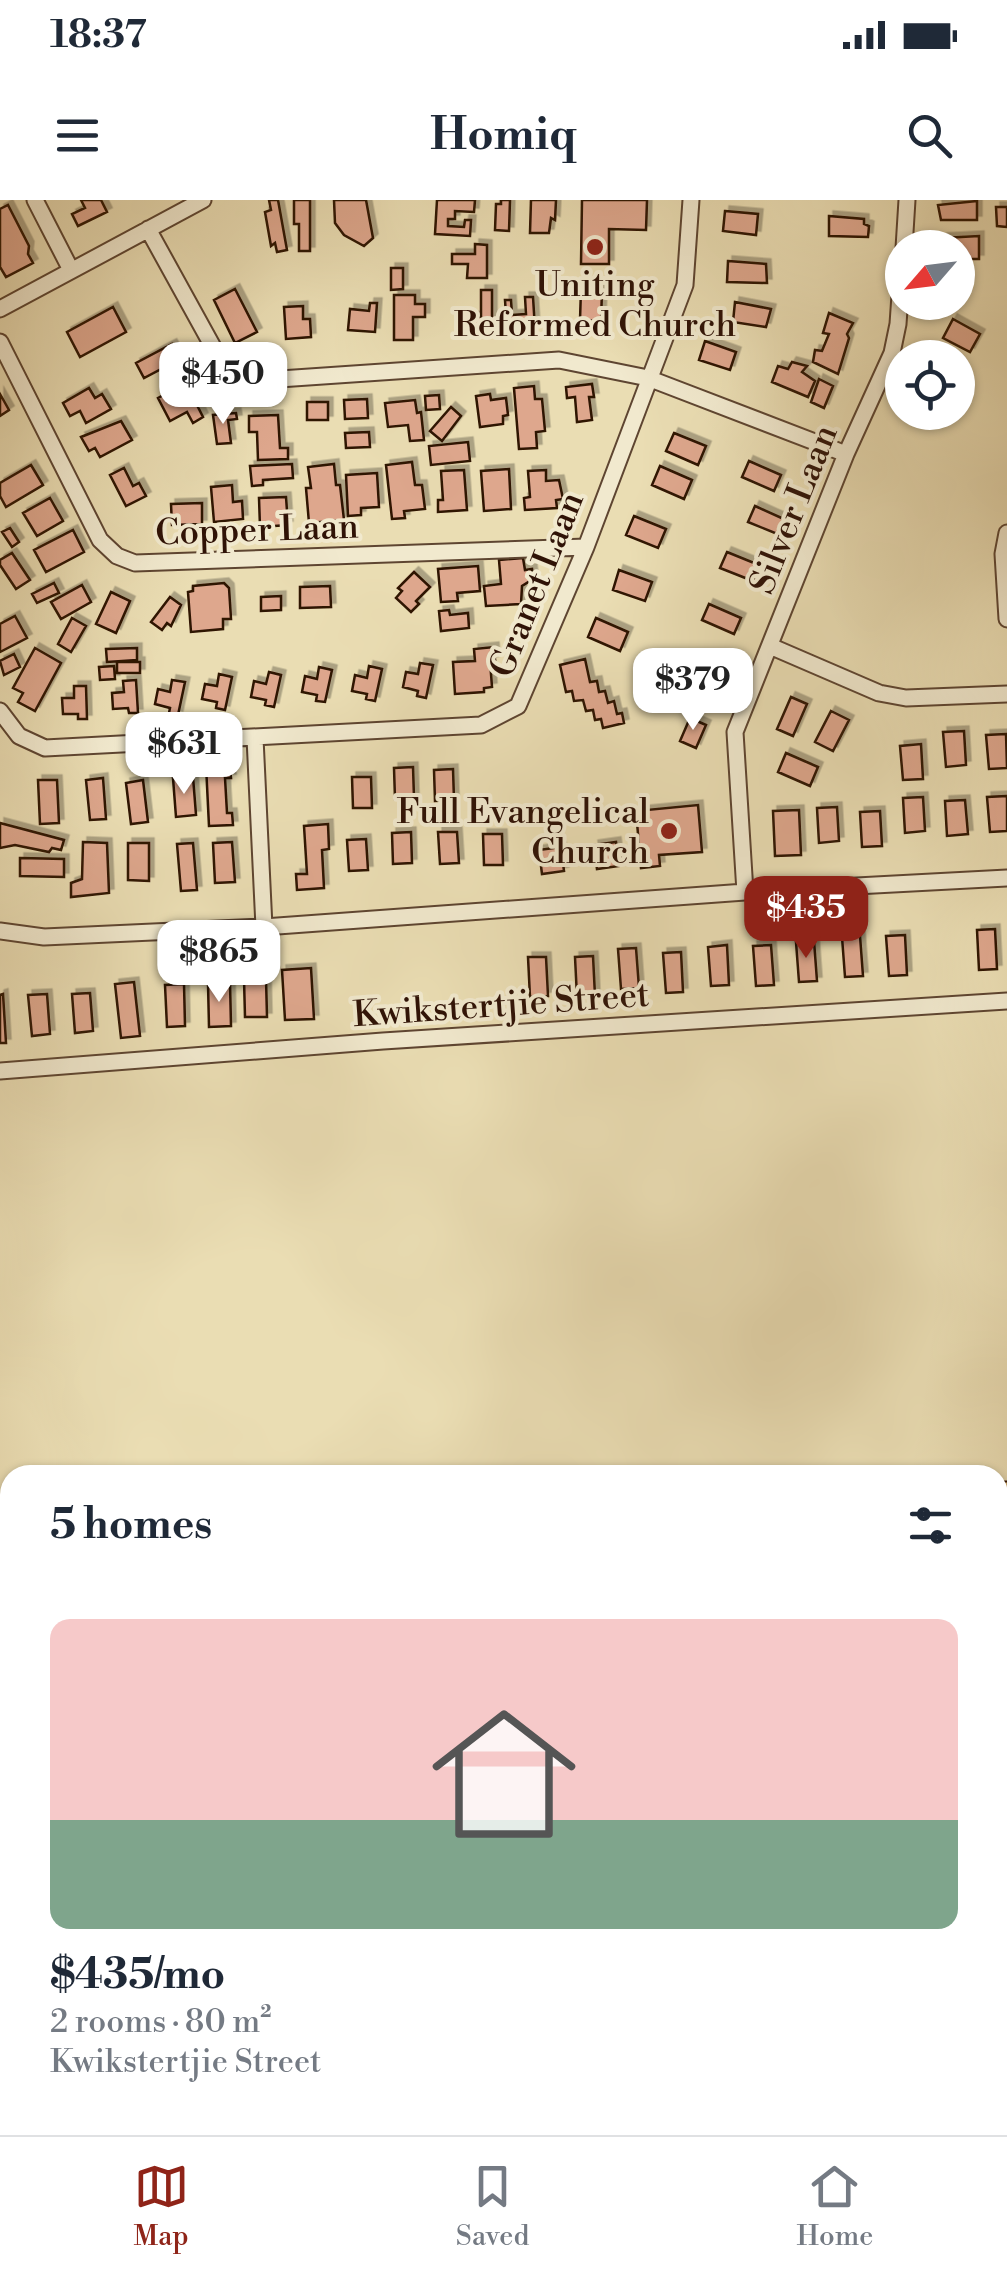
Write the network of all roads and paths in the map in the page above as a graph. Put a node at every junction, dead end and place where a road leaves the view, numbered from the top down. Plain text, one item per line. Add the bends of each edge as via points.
1 (35, 200) edge
2 (203, 200) edge
3 (692, 200) edge
4 (907, 200) edge
5 (148, 229) junction
6 (905, 230) edge
7 (71, 270) junction
8 (0, 308) edge
9 (898, 320) edge
10 (0, 342) edge
11 (648, 378) junction
12 (846, 454) junction
13 (1007, 532) edge
14 (586, 547) junction
15 (1007, 619) edge
16 (770, 646) junction
17 (1007, 694) edge
18 (0, 711) edge
19 (256, 738) junction
20 (1007, 878) edge
21 (744, 892) junction
22 (264, 926) junction
23 (0, 931) edge
24 (1007, 1001) edge
25 (0, 1071) edge

1 - 7 street
2 - 5 street
3 - 11 street, Granet Laan via 685,285
4 - 6 street
5 - 7 street
5 - 11 street via 218,356 250,381 558,360
7 - 8 street
9 - 12 street, Silver Laan via 892,352
10 - 14 street, Copper Laan via 100,540 135,563
11 - 12 street
11 - 14 street, Granet Laan
12 - 16 street, Silver Laan
13 - 15 street
14 - 19 street, Granet Laan via 518,706 502,717 482,725
16 - 17 street via 878,694
16 - 21 street, Silver Laan via 735,732
18 - 19 street, Granet Laan via 19,736 45,748
19 - 22 street
20 - 21 street
21 - 22 street
22 - 23 street via 44,937
24 - 25 street, Kwikstertjie Street

